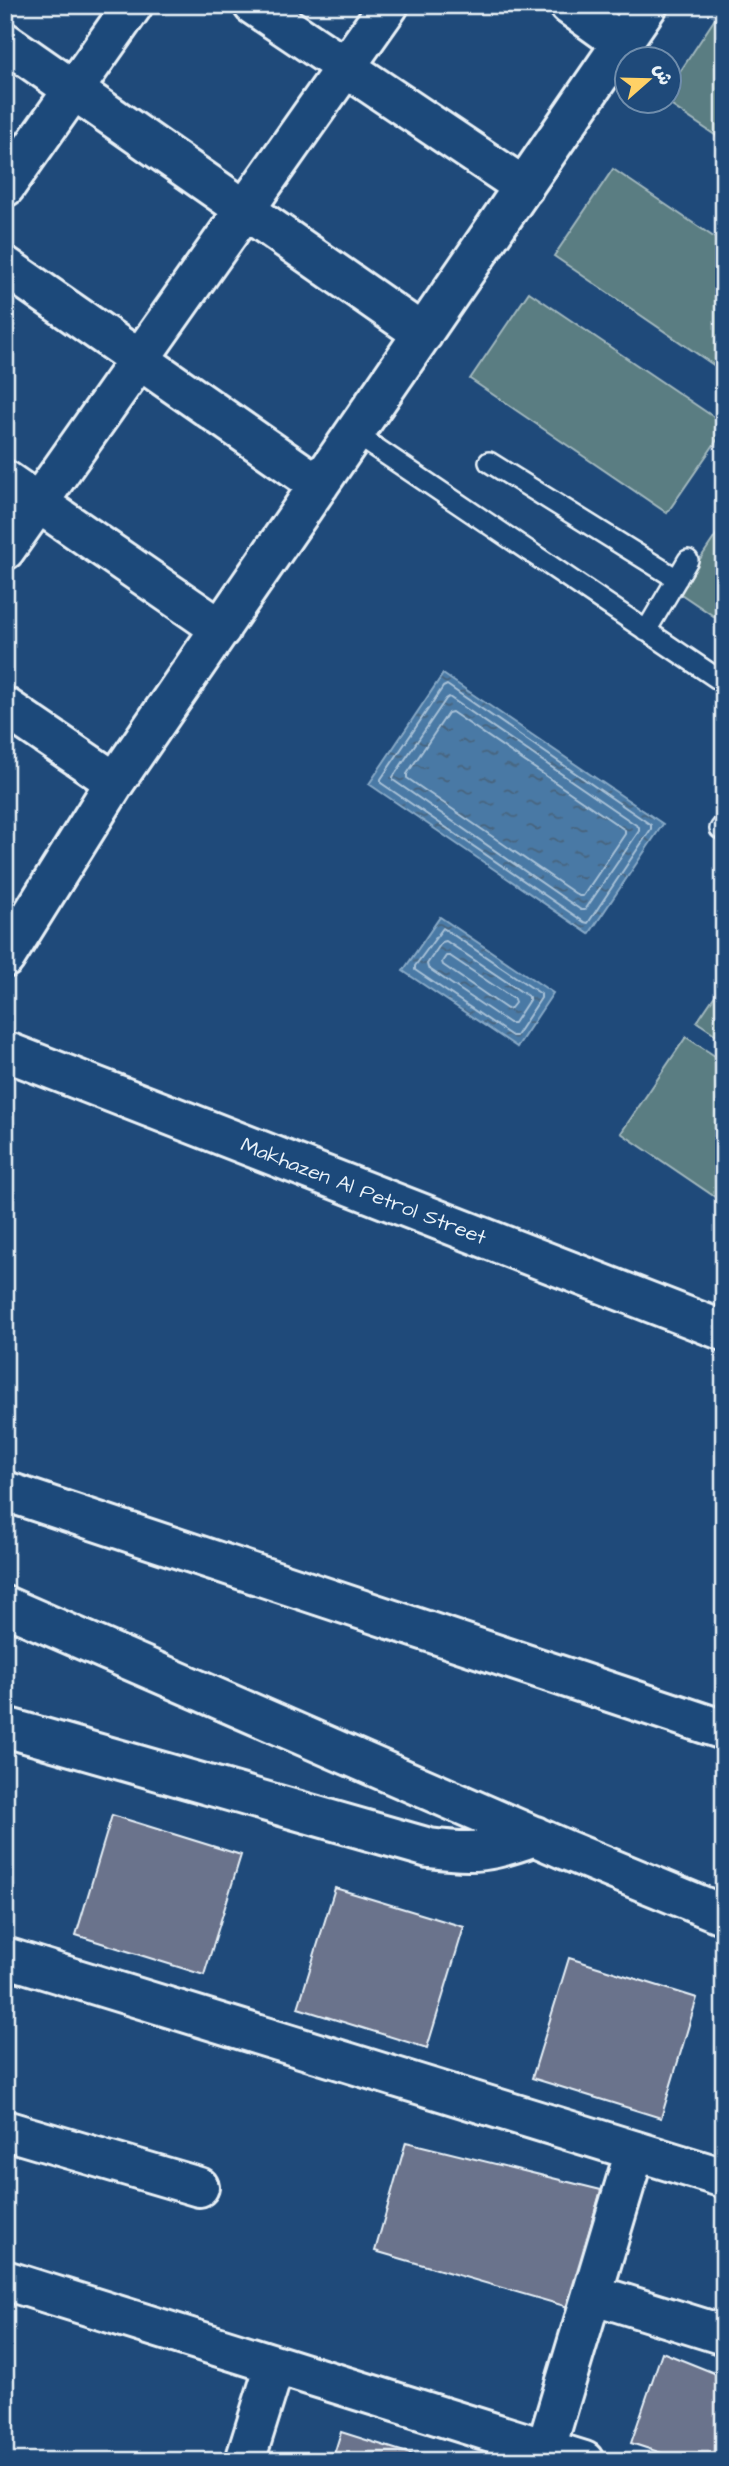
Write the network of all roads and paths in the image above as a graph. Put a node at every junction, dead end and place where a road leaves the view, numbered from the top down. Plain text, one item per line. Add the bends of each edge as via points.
1 (133, 5) edge
2 (253, 5) edge
3 (389, 5) edge
4 (569, 5) edge
5 (648, 5) edge
6 (5, 42) edge
7 (622, 43) junction
8 (345, 68) junction
9 (73, 90) junction
10 (5, 187) edge
11 (524, 187) junction
12 (244, 210) junction
13 (5, 266) edge
14 (423, 334) junction
15 (140, 359) junction
16 (355, 433) junction
17 (489, 462) dead end
18 (5, 480) edge
19 (319, 485) junction
20 (40, 503) junction
21 (5, 550) edge
22 (688, 561) dead end
23 (677, 579) junction
24 (221, 629) junction
25 (646, 631) junction
26 (724, 683) edge
27 (5, 707) edge
28 (115, 782) junction
29 (5, 958) edge
30 (5, 1051) edge
31 (724, 1332) edge
32 (5, 1490) edge
33 (5, 1606) edge
34 (5, 1727) edge
35 (724, 1730) edge
36 (535, 1836) junction
37 (724, 1915) edge
38 (5, 1957) edge
39 (5, 2130) edge
40 (635, 2151) junction
41 (724, 2178) edge
42 (199, 2187) dead end
43 (5, 2280) edge
44 (592, 2294) junction
45 (724, 2336) edge
46 (275, 2365) junction
47 (544, 2455) edge
48 (245, 2461) edge
49 (584, 2461) edge

1 - 9 street
2 - 8 street
3 - 8 street
4 - 7 street
5 - 7 street
6 - 9 street
7 - 11 street
8 - 11 street
8 - 12 street
9 - 10 street
9 - 12 street
11 - 14 street
12 - 14 street
12 - 15 street
13 - 15 street
14 - 16 street
15 - 19 street
15 - 20 street
16 - 19 street
16 - 25 lane
17 - 23 lane
18 - 20 street
19 - 24 street
20 - 21 street
20 - 24 street
22 - 23 lane
23 - 25 lane
24 - 28 street
25 - 26 lane
27 - 28 street
28 - 29 street
30 - 31 street, Makhazen Al Petrol Street
32 - 35 street
33 - 36 street
34 - 36 street via 429,1848 488,1852
36 - 37 street
38 - 40 street
39 - 42 street
40 - 41 street
40 - 44 street
43 - 46 street
44 - 45 street
44 - 47 street
46 - 47 street
46 - 48 street
47 - 49 street

